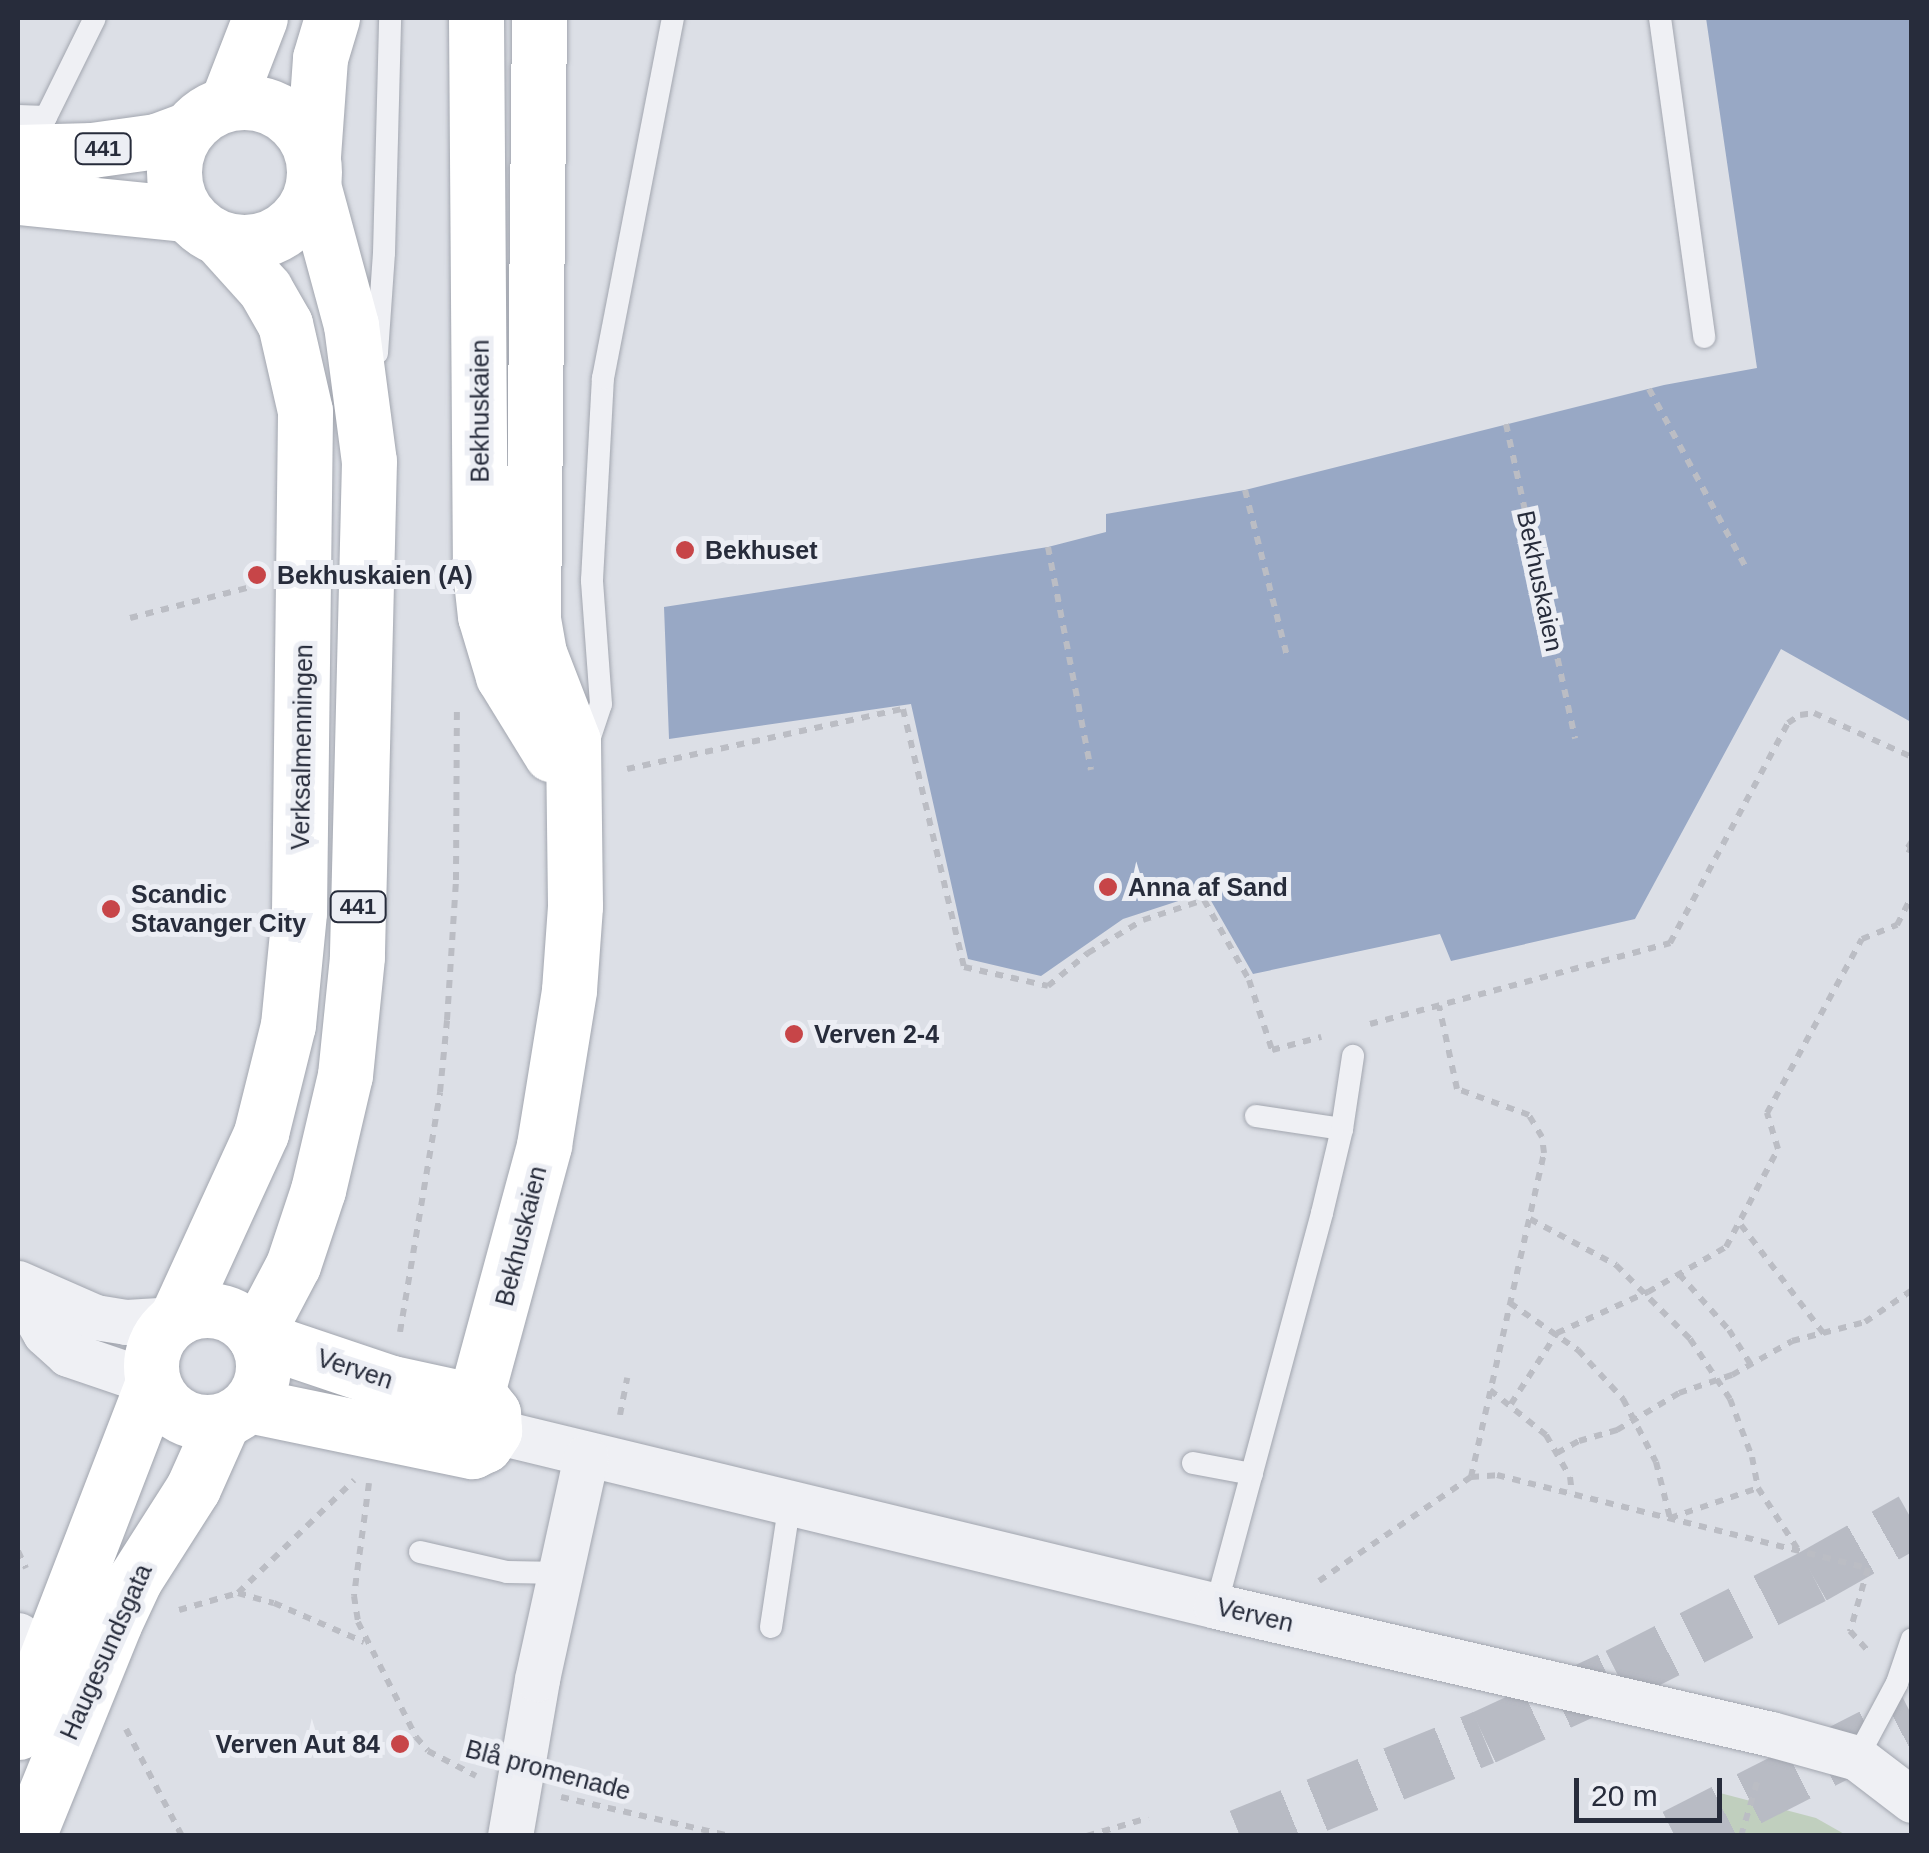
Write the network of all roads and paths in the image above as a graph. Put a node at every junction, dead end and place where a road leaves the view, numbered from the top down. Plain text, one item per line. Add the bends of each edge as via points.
1 (96, 18) edge
2 (260, 18) edge
3 (332, 18) edge
4 (390, 18) edge
5 (476, 18) edge
6 (510, 18) edge
7 (539, 18) edge
8 (673, 18) edge
9 (1660, 18) edge
10 (18, 116) edge
11 (207, 117) junction
12 (18, 152) edge
13 (313, 171) junction
14 (18, 198) edge
15 (203, 226) junction
16 (1704, 337) dead end
17 (1650, 389) dead end
18 (1506, 424) dead end
19 (368, 461) junction
20 (1245, 490) dead end
21 (1048, 547) dead end
22 (1744, 566) dead end
23 (252, 587) dead end
24 (130, 618) dead end
25 (533, 618) junction
26 (1288, 660) dead end
27 (1574, 738) dead end
28 (1912, 758) edge
29 (1091, 770) dead end
30 (601, 772) junction
31 (1912, 841) edge
32 (1912, 851) edge
33 (1912, 896) edge
34 (1439, 1006) junction
35 (1346, 1030) junction
36 (1353, 1056) joint
37 (1256, 1116) dead end
38 (1342, 1129) junction
39 (1530, 1218) junction
40 (1741, 1225) junction
41 (1679, 1274) junction
42 (18, 1285) edge
43 (1912, 1290) edge
44 (1648, 1292) junction
45 (1510, 1303) junction
46 (176, 1319) junction
47 (1557, 1333) junction
48 (1824, 1334) junction
49 (256, 1337) junction
50 (1751, 1365) junction
51 (627, 1378) dead end
52 (1718, 1380) junction
53 (153, 1383) junction
54 (1490, 1390) junction
55 (1511, 1404) junction
56 (236, 1413) junction
57 (469, 1417) junction
58 (1636, 1419) junction
59 (618, 1421) dead end
60 (1557, 1453) junction
61 (586, 1457) junction
62 (1193, 1463) dead end
63 (371, 1466) dead end
64 (361, 1473) dead end
65 (1252, 1474) junction
66 (1470, 1477) junction
67 (1758, 1488) junction
68 (1572, 1493) junction
69 (790, 1501) junction
70 (1670, 1518) junction
71 (1798, 1549) junction
72 (420, 1552) dead end
73 (563, 1573) junction
74 (1310, 1588) dead end
75 (238, 1593) junction
76 (1216, 1606) junction
77 (170, 1618) dead end
78 (770, 1627) dead end
79 (1850, 1631) dead end
80 (1912, 1639) edge
81 (366, 1643) junction
82 (1904, 1684) edge
83 (125, 1726) dead end
84 (18, 1732) edge
85 (1771, 1734) junction
86 (1857, 1758) junction
87 (516, 1786) junction
88 (1912, 1800) edge
89 (1148, 1818) dead end
90 (28, 1836) edge
91 (182, 1836) edge
92 (510, 1836) edge
93 (730, 1836) edge
94 (1087, 1836) edge
95 (1741, 1836) edge

1 - 10 lane via 46,116
2 - 11 main road
3 - 13 main road via 320,58
4 - 19 lane via 384,254
5 - 30 main road, Bekhuskaien via 485,616 502,676 550,753
6 - 25 main road via 510,558
7 - 25 main road, Bekhuskaien
8 - 30 lane, Bekhuskaien via 603,378 592,580
9 - 16 lane
11 - 12 main road, 441 via 156,141
11 - 13 main road, 441 via 251,101 287,115 303,134
11 - 15 main road, 441 via 173,168 176,193
13 - 15 main road, 441 via 305,208 278,233 244,243
13 - 19 main road, 441 via 350,325
14 - 15 main road, 441
15 - 46 main road, Verksalmenningen / 441 via 264,289 285,324 304,411 298,912 288,1025 261,1133
17 - 22 path
18 - 27 path, Bekhuskaien
19 - 49 main road, 441 via 353,1018 318,1190 293,1265
20 - 26 path
21 - 29 path
23 - 24 path
25 - 30 main road, Bekhuskaien via 538,653 573,740
28 - 34 path via 1814,713 1800,715 1788,723 1670,943
30 - 35 path via 903,709 964,967 1048,986 1143,920 1204,900 1249,980 1272,1050
30 - 57 main road, Bekhuskaien via 539,1164
31 - 32 path
33 - 40 path via 1897,925 1862,939 1768,1113 1778,1149
34 - 35 path
34 - 39 path via 1457,1089 1529,1116 1542,1137
35 - 36 path
36 - 38 lane
37 - 38 lane
38 - 65 lane
39 - 44 path via 1616,1265
39 - 45 path
40 - 41 path via 1726,1247
40 - 48 path
41 - 44 path
41 - 50 path via 1721,1319
42 - 46 street via 94,1316
42 - 53 street via 46,1333 68,1354
43 - 48 path via 1865,1322
44 - 47 path
44 - 52 path
45 - 47 path
45 - 54 path
46 - 49 main road via 210,1310 243,1323
46 - 53 main road, 441 via 154,1347
47 - 55 path
47 - 58 path via 1607,1378
48 - 50 path via 1792,1342
49 - 56 main road, 441 via 264,1372
49 - 57 main road, Verven
50 - 52 path
51 - 59 path
52 - 58 path via 1678,1393
52 - 67 path via 1739,1418
53 - 56 main road via 180,1416 200,1423
53 - 84 main road, Haugesundsgata
54 - 55 path
54 - 66 path
55 - 60 path
56 - 57 main road, Verven
56 - 90 main road, Haugesundsgata via 121,1609
57 - 61 street, Verven
58 - 60 path
58 - 70 path
60 - 68 path
61 - 69 street, Verven
61 - 73 street
62 - 65 lane
63 - 81 path, Blå promenade via 354,1596
64 - 75 path
65 - 76 lane
66 - 68 path via 1497,1475
66 - 74 path
67 - 70 path
67 - 71 path
68 - 70 path
69 - 76 street, Verven
69 - 78 lane
70 - 71 path
71 - 79 path via 1868,1568
72 - 73 lane via 507,1572
73 - 87 street
75 - 77 path via 183,1607
75 - 81 path
76 - 85 street, Verven
80 - 82 lane
81 - 87 path, Blå promenade via 428,1751 460,1772
82 - 86 lane
83 - 91 path
85 - 86 street, Verven
85 - 95 path
86 - 88 street, Verven
87 - 92 street
87 - 93 path, Blå promenade
89 - 94 path

